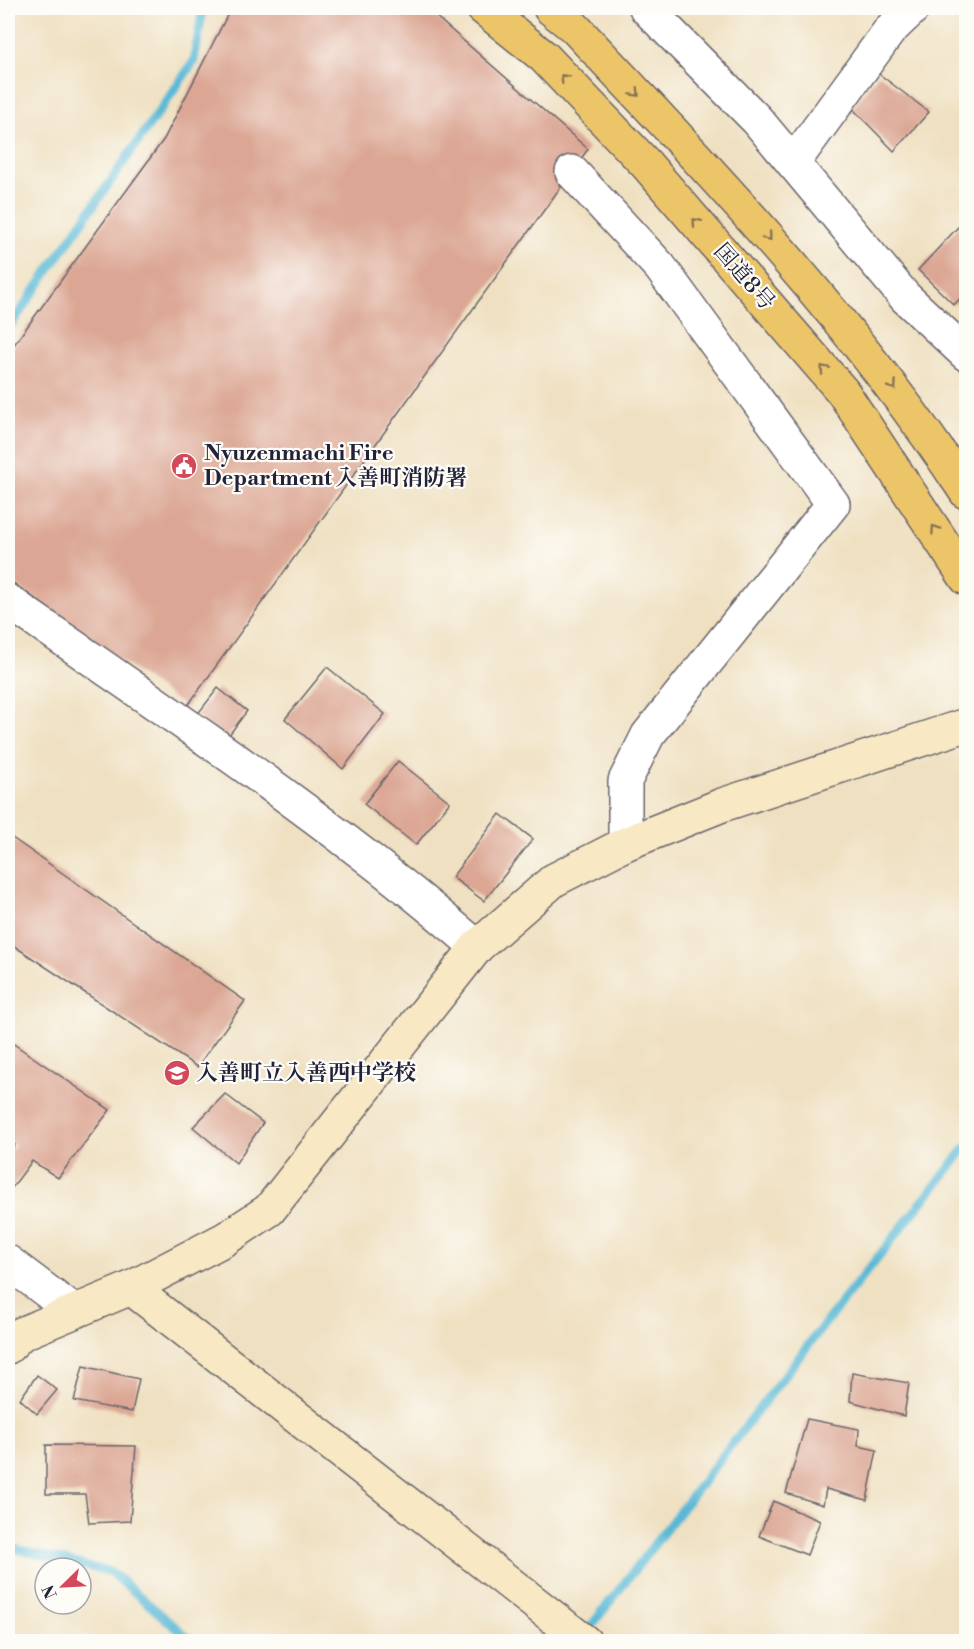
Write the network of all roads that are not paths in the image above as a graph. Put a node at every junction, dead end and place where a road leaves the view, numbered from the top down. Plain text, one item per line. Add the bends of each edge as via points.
1 (483, 8) edge
2 (550, 8) edge
3 (646, 8) edge
4 (913, 8) edge
5 (793, 163) junction
6 (572, 172) dead end
7 (966, 354) edge
8 (966, 492) edge
9 (966, 578) edge
10 (8, 601) edge
11 (966, 725) edge
12 (625, 844) junction
13 (477, 947) junction
14 (8, 1262) edge
15 (132, 1288) junction
16 (74, 1311) junction
17 (8, 1347) edge
18 (585, 1641) edge

9 -> 1 highway, 国道8号 via 843,392 646,164 544,57
2 -> 8 highway, 国道8号 via 574,27 736,200 885,375
3 - 5 street via 757,120
4 - 5 street via 890,30
5 - 7 street via 905,297
6 - 12 street via 660,267 833,504 648,735 625,781
10 - 13 street via 332,830
11 - 12 street via 722,805
12 - 13 street via 554,880
13 - 15 street via 269,1210 225,1239
14 - 16 street
15 - 16 street
15 - 18 street
16 - 17 street via 21,1334

